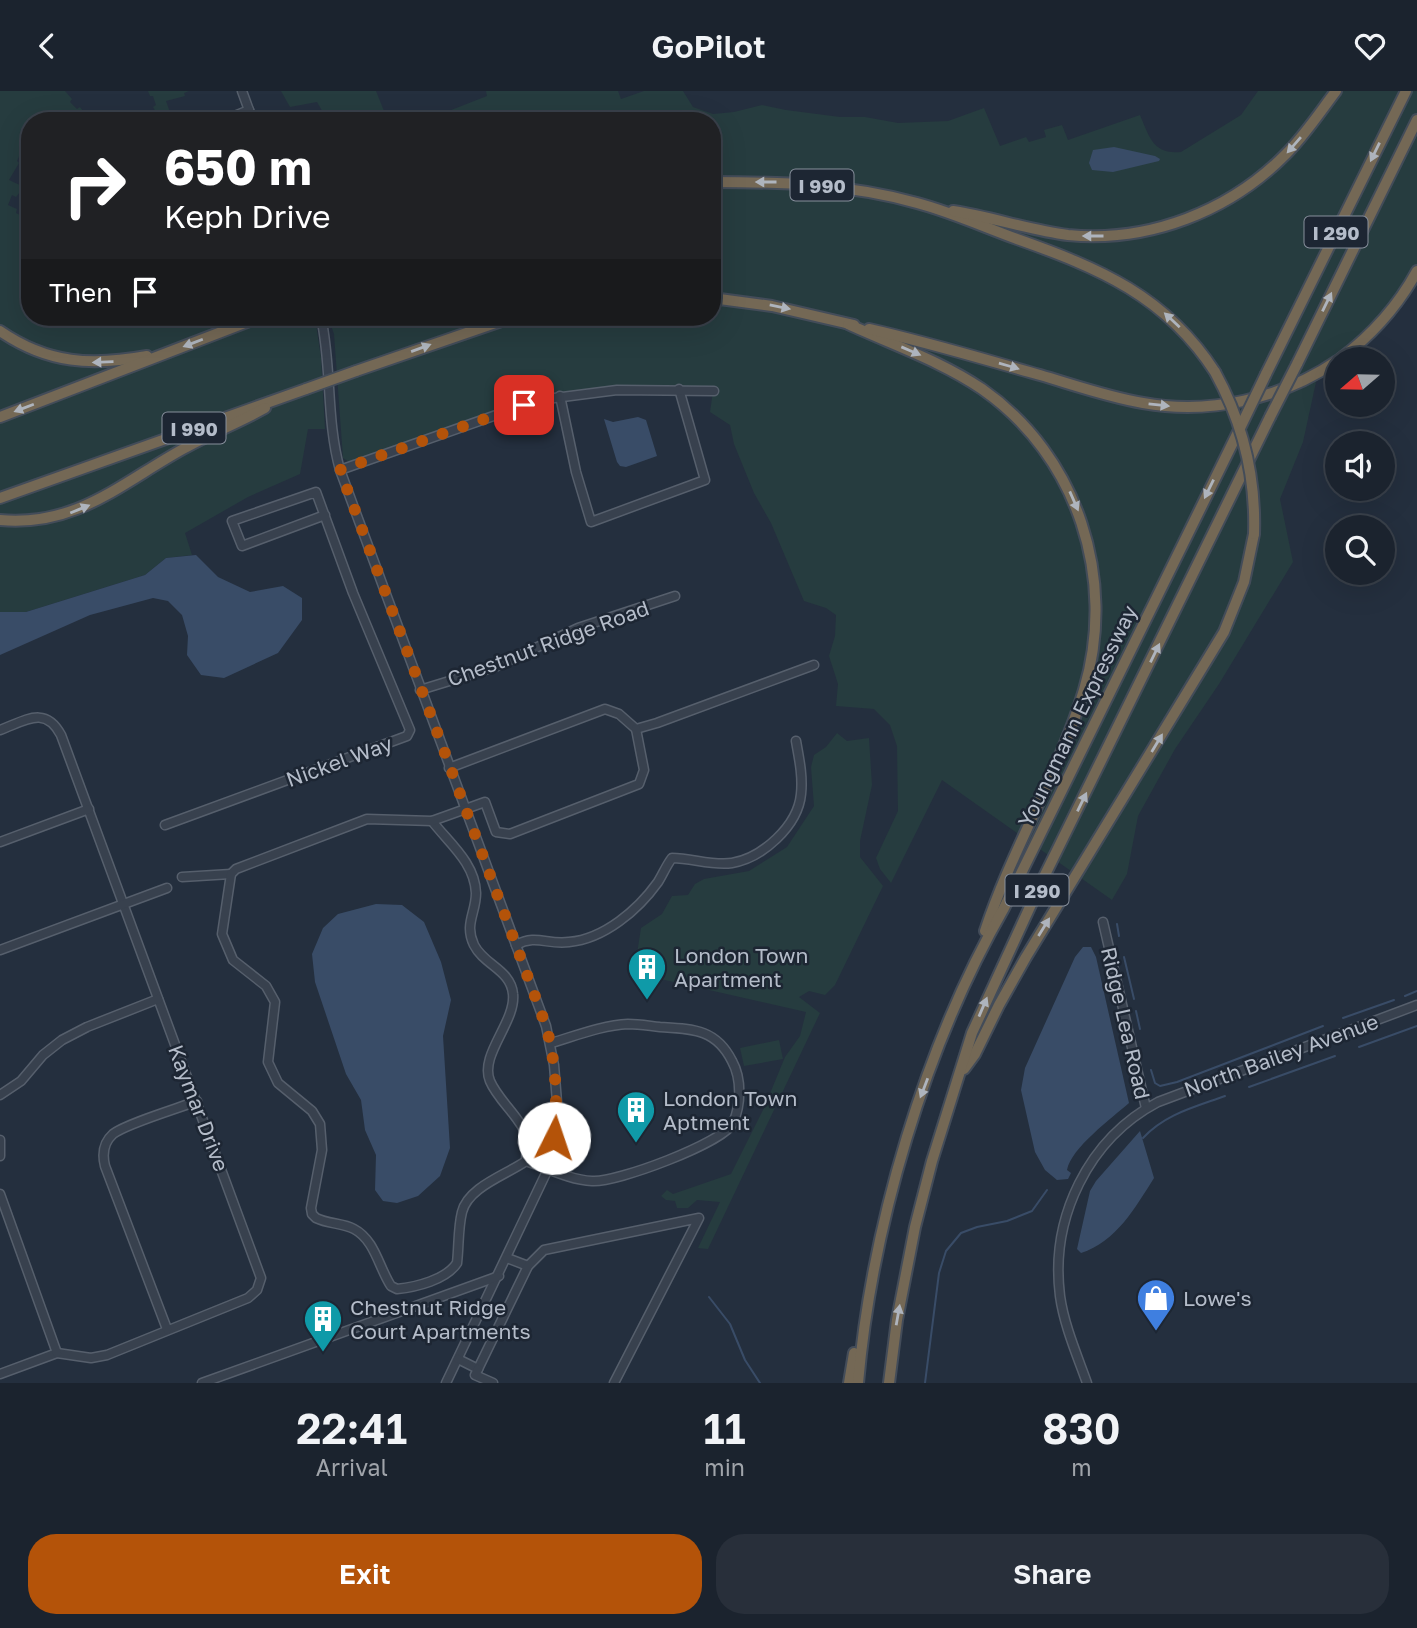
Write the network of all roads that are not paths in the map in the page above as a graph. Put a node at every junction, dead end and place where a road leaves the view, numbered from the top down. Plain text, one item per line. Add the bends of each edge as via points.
1 (242, 91) edge
2 (1336, 91) edge
3 (1406, 91) edge
4 (249, 110) joint
5 (244, 112) edge
6 (1417, 120) edge
7 (721, 182) edge
8 (930, 207) junction
9 (1417, 271) edge
10 (721, 299) edge
11 (848, 324) junction
12 (237, 326) edge
13 (323, 326) edge
14 (487, 326) edge
15 (0, 331) edge
16 (1354, 347) edge
17 (170, 352) junction
18 (1325, 367) edge
19 (679, 389) junction
20 (714, 391) dead end
21 (289, 396) junction
22 (560, 397) junction
23 (0, 417) edge
24 (340, 470) junction
25 (0, 498) edge
26 (325, 515) junction
27 (0, 520) edge
28 (675, 596) dead end
29 (814, 665) dead end
30 (420, 689) junction
31 (636, 729) junction
32 (0, 730) edge
33 (796, 741) dead end
34 (449, 768) junction
35 (465, 808) junction
36 (89, 809) junction
37 (432, 821) junction
38 (165, 825) dead end
39 (0, 842) edge
40 (231, 874) junction
41 (182, 877) dead end
42 (167, 888) dead end
43 (123, 904) junction
44 (1103, 922) dead end
45 (516, 945) junction
46 (0, 950) edge
47 (976, 956) junction
48 (158, 999) junction
49 (1417, 1005) edge
50 (551, 1043) junction
51 (962, 1071) junction
52 (0, 1095) edge
53 (197, 1101) junction
54 (1146, 1108) junction
55 (0, 1140) edge
56 (0, 1156) edge
57 (526, 1161) junction
58 (548, 1169) junction
59 (0, 1195) edge
60 (507, 1258) junction
61 (528, 1266) junction
62 (499, 1276) junction
63 (863, 1327) junction
64 (167, 1329) junction
65 (57, 1353) junction
66 (458, 1359) junction
67 (478, 1369) junction
68 (0, 1374) edge
69 (202, 1383) edge
70 (446, 1383) edge
71 (493, 1383) edge
72 (614, 1383) edge
73 (849, 1383) edge
74 (858, 1383) edge
75 (888, 1383) edge
76 (1087, 1383) edge

1 - 4 street
2 -> 8 highway via 1269,171 1226,201 1165,226 1127,234 1076,235
3 -> 47 highway, Youngmann Expressway / I 290, bridge via 1004,908
4 - 5 street
51 -> 6 highway, Youngmann Expressway / I 290, bridge via 966,1050 999,971
8 -> 7 highway, I 990 via 824,185
51 -> 8 highway, bridge via 1224,632 1244,582 1254,534 1254,491 1235,413 1215,372 1151,301 1068,258
9 - 16 highway via 1390,312
10 -> 11 highway
11 -> 18 highway via 1119,398 1173,406 1252,399 1293,385
11 -> 47 highway via 945,367 990,395 1020,422 1066,485 1092,560 1096,626 1084,690 994,902
12 -> 17 highway
13 - 24 street, Chestnut Ridge Road via 332,443
21 -> 14 highway, I 990, bridge
17 -> 15 highway via 111,362 72,360 43,353
17 -> 23 highway
19 - 20 street
19 - 22 street
19 - 22 street via 705,480 591,522
21 - 25 highway, I 990
27 -> 21 highway via 51,518 88,506 183,449
22 - 24 street via 508,409
24 - 30 street, Chestnut Ridge Road
26 - 26 street, Nickel Way via 242,546 232,521 314,492
26 - 38 street, Nickel Way via 410,730 407,736
28 - 30 street, Chestnut Ridge Road via 578,628 495,667
29 - 31 street
30 - 34 street, Chestnut Ridge Road
31 - 34 street via 606,709
31 - 35 street via 644,770 639,784 510,834 496,832 485,802
32 - 36 street, Kaymar Drive via 34,718 51,721 61,735
33 - 45 street via 801,797 794,817 775,840 732,863 672,859 635,908 611,926 571,942 527,939
34 - 35 street, Chestnut Ridge Road
35 - 37 street
35 - 45 street, Chestnut Ridge Road
36 - 39 street
36 - 43 street, Kaymar Drive
37 - 40 street via 367,819
37 - 57 street via 454,845 474,882 469,929 474,944 502,971 513,993 512,1008 489,1062 489,1080 527,1136
40 - 41 street
40 - 57 street via 222,933 233,960 266,986 275,1002 268,1062 278,1083 312,1111 320,1124 322,1150 312,1214 360,1233 391,1286 413,1287 444,1275 457,1263 462,1211 468,1198
42 - 43 street
43 - 46 street
43 - 48 street, Kaymar Drive
44 - 54 street, Ridge Lea Road
45 - 50 street, Chestnut Ridge Road
47 -> 63 highway, Youngmann Expressway / I 290 via 910,1125
48 - 52 street via 62,1040
48 - 53 street, Kaymar Drive
49 - 54 street, North Bailey Avenue
50 - 58 street, Chestnut Ridge Road via 557,1102
50 - 58 street via 627,1024 710,1035 725,1048 737,1070 739,1101 732,1125 712,1142 622,1177 591,1181
75 -> 51 highway, Youngmann Expressway / I 290 via 915,1227
53 - 64 street via 119,1130 103,1152
53 - 64 street, Kaymar Drive via 261,1278 248,1298
54 - 76 street, Ridge Lea Road via 1116,1132 1091,1162 1072,1196 1062,1231 1060,1299
55 - 56 street
57 - 58 street
58 - 60 street, Chestnut Ridge Road
59 - 65 street
60 - 61 street
60 - 62 street, Chestnut Ridge Road
61 - 67 street
61 - 72 street via 544,1249 699,1218
62 - 66 street, Chestnut Ridge Road
62 - 69 street
63 - 73 highway
63 - 74 highway, Youngmann Expressway / I 290
64 - 65 street, Kaymar Drive via 99,1357
65 - 68 street, Kaymar Drive
66 - 67 street
66 - 70 street, Chestnut Ridge Road
67 - 71 street via 475,1375

